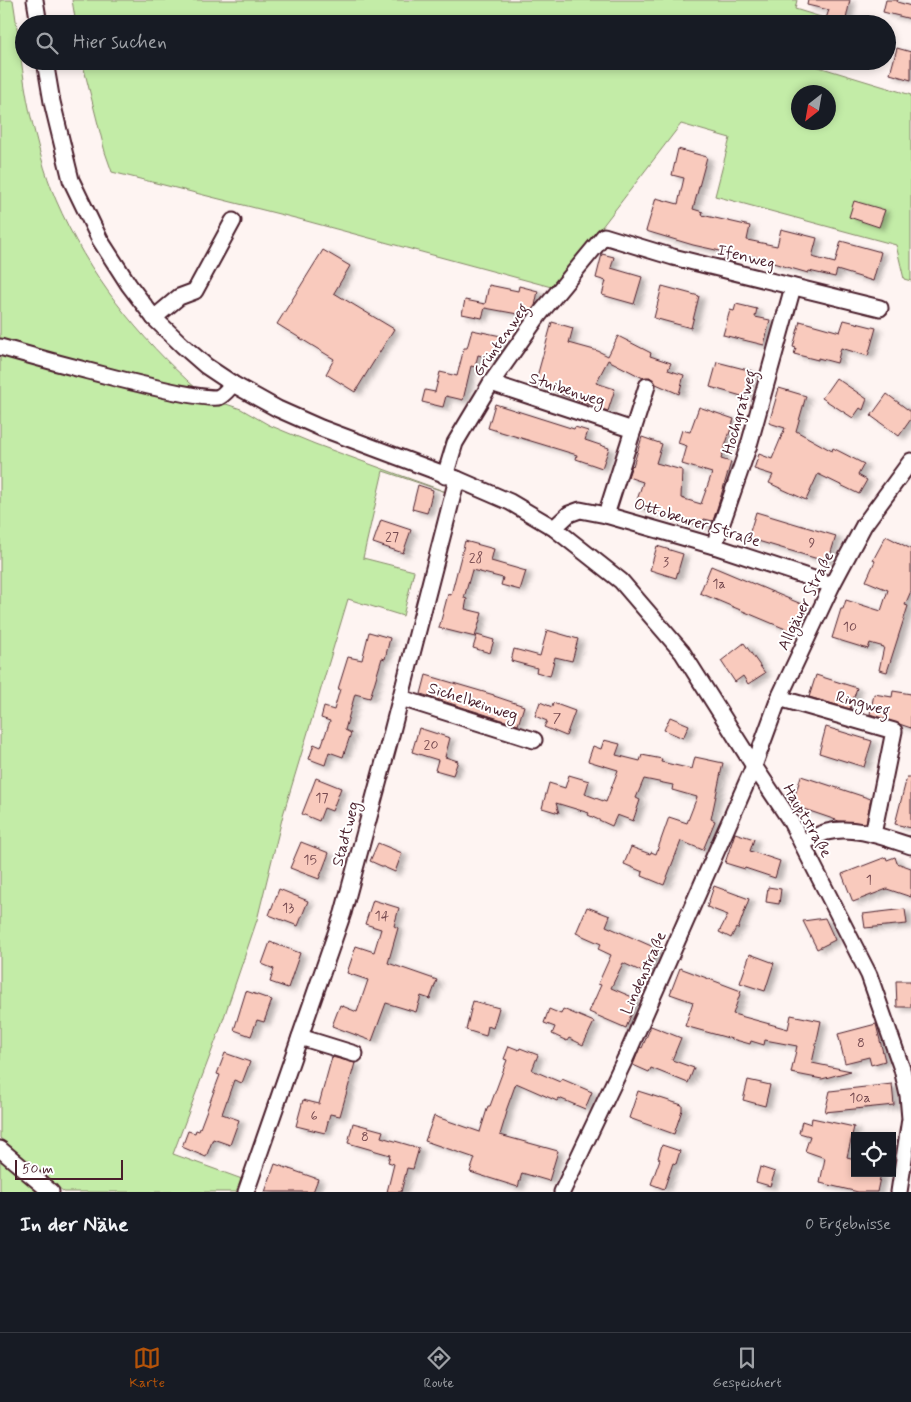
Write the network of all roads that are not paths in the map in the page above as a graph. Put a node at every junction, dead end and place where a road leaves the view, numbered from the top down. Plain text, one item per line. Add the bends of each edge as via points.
1 (35, 0) edge
2 (38, 15) edge
3 (47, 70) edge
4 (233, 221) dead end
5 (604, 236) joint
6 (793, 287) junction
7 (880, 308) dead end
8 (154, 318) junction
9 (0, 347) edge
10 (491, 383) junction
11 (233, 384) junction
12 (647, 386) dead end
13 (633, 430) junction
14 (911, 461) edge
15 (451, 477) junction
16 (606, 515) junction
17 (554, 528) junction
18 (714, 546) junction
19 (832, 586) junction
20 (401, 698) junction
21 (779, 698) junction
22 (534, 740) dead end
23 (754, 766) junction
24 (873, 834) junction
25 (802, 844) junction
26 (911, 846) edge
27 (300, 1037) junction
28 (355, 1054) dead end
29 (0, 1149) edge
30 (51, 1192) edge
31 (246, 1192) edge
32 (562, 1192) edge
33 (899, 1192) edge

1 - 2 street
3 - 8 street, Hauptstraße via 71,180 100,240
4 - 8 street via 195,291 179,298
5 - 6 street, Ifenweg
5 - 10 street, Grüntenweg via 539,315
6 - 7 street, Ifenweg
6 - 18 street, Hochgratweg via 749,445
8 - 11 street, Hauptstraße via 206,366
9 - 11 street via 209,398 219,397
10 - 13 street, Stuibenweg
10 - 15 street, Grüntenweg via 455,443
11 - 15 street, Hauptstraße via 321,428
12 - 13 street
13 - 16 street
14 - 19 street, Allgäuer Straße via 864,525
15 - 17 street, Hauptstraße via 510,502
15 - 20 street, Stadtweg
16 - 17 street, Ottobeurer Straße via 580,510 568,514
16 - 18 street, Ottobeurer Straße
17 - 23 street, Hauptstraße via 621,580 682,652
18 - 19 street, Ottobeurer Straße
19 - 21 street, Allgäuer Straße
20 - 22 street, Sichelbeinweg
20 - 27 street, Stadtweg via 343,913
21 - 23 street, Allgäuer Straße
21 - 24 street, Ringweg via 894,731
23 - 25 street, Hauptstraße
23 - 32 street, Lindenstraße via 626,1057
24 - 25 street via 852,830 827,832
24 - 26 street
25 - 33 street, Hauptstraße via 869,975 902,1070 910,1119
27 - 28 street
27 - 31 street, Stadtweg
29 - 30 street

